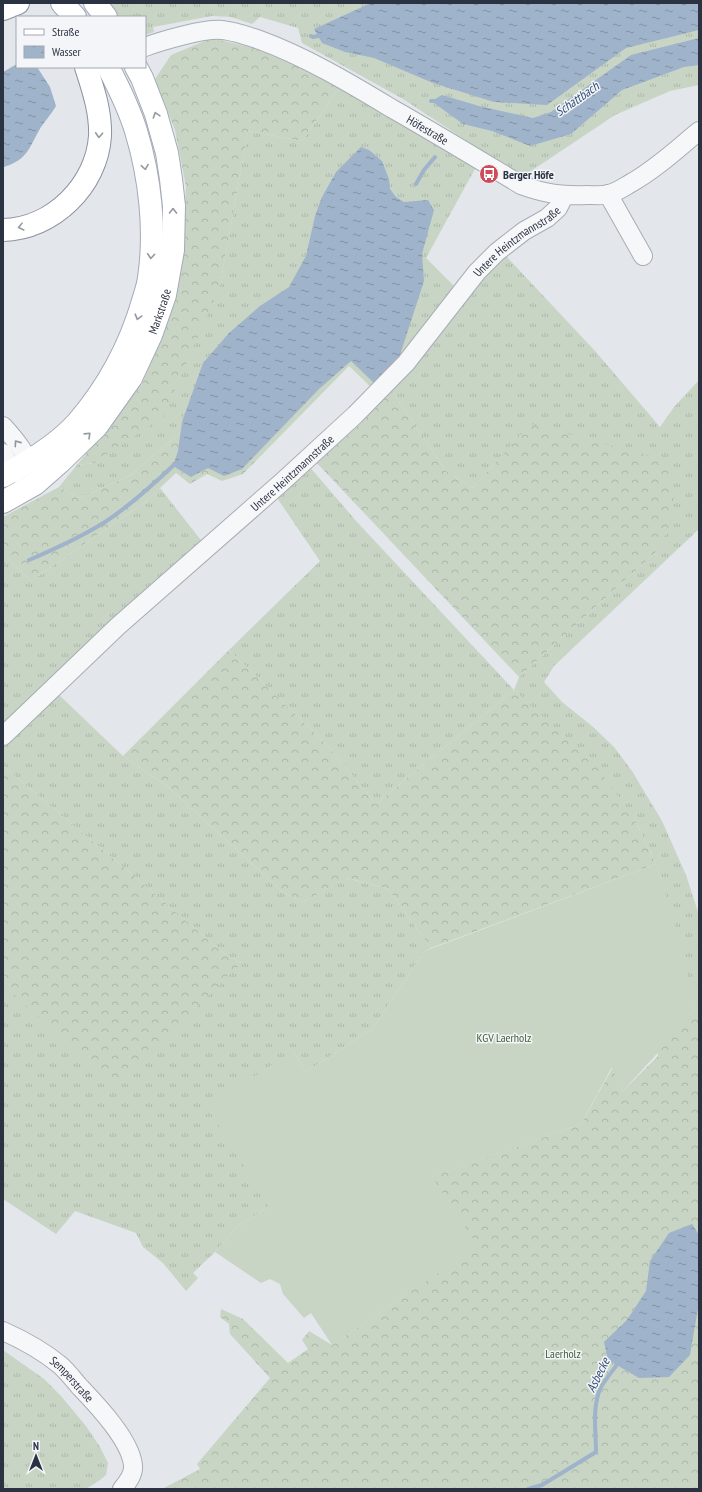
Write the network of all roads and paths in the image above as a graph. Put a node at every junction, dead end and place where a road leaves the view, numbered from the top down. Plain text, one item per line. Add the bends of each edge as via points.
1 (17, 3) edge
2 (62, 3) edge
3 (95, 3) edge
4 (3, 8) edge
5 (73, 16) edge
6 (105, 16) edge
7 (146, 47) edge
8 (86, 68) edge
9 (109, 68) edge
10 (136, 68) edge
11 (699, 131) edge
12 (608, 194) junction
13 (564, 196) junction
14 (3, 230) edge
15 (643, 256) dead end
16 (3, 426) edge
17 (12, 465) edge
18 (35, 484) junction
19 (3, 502) edge
20 (3, 736) edge
21 (3, 1331) edge
22 (122, 1489) edge

1 - 4 main road
2 - 5 main road
3 - 6 main road
7 - 13 street, Höfestraße via 209,30 221,30 282,48 366,92 522,185 543,193
8 -> 14 main road via 96,96 100,123 98,150 92,169 82,187 55,213 22,228
9 -> 17 main road, Markstraße via 124,98 143,158 150,205 149,279 136,325 120,361 103,390 76,424 49,448
18 -> 10 main road, Markstraße via 97,426 127,384 151,335 165,295 173,250 174,206 171,179 156,114
11 - 12 street, Höfestraße via 664,162
12 - 13 street, Höfestraße
12 - 15 street
13 - 20 street, Untere Heintzmannstraße via 558,208 547,218 524,231 477,272 388,384 276,488 114,630
17 -> 16 street via 12,436
17 - 18 street
18 - 19 main road, Markstraße
21 - 22 street, Semperstraße via 24,1341 60,1366 113,1425 130,1452 133,1466 128,1483

